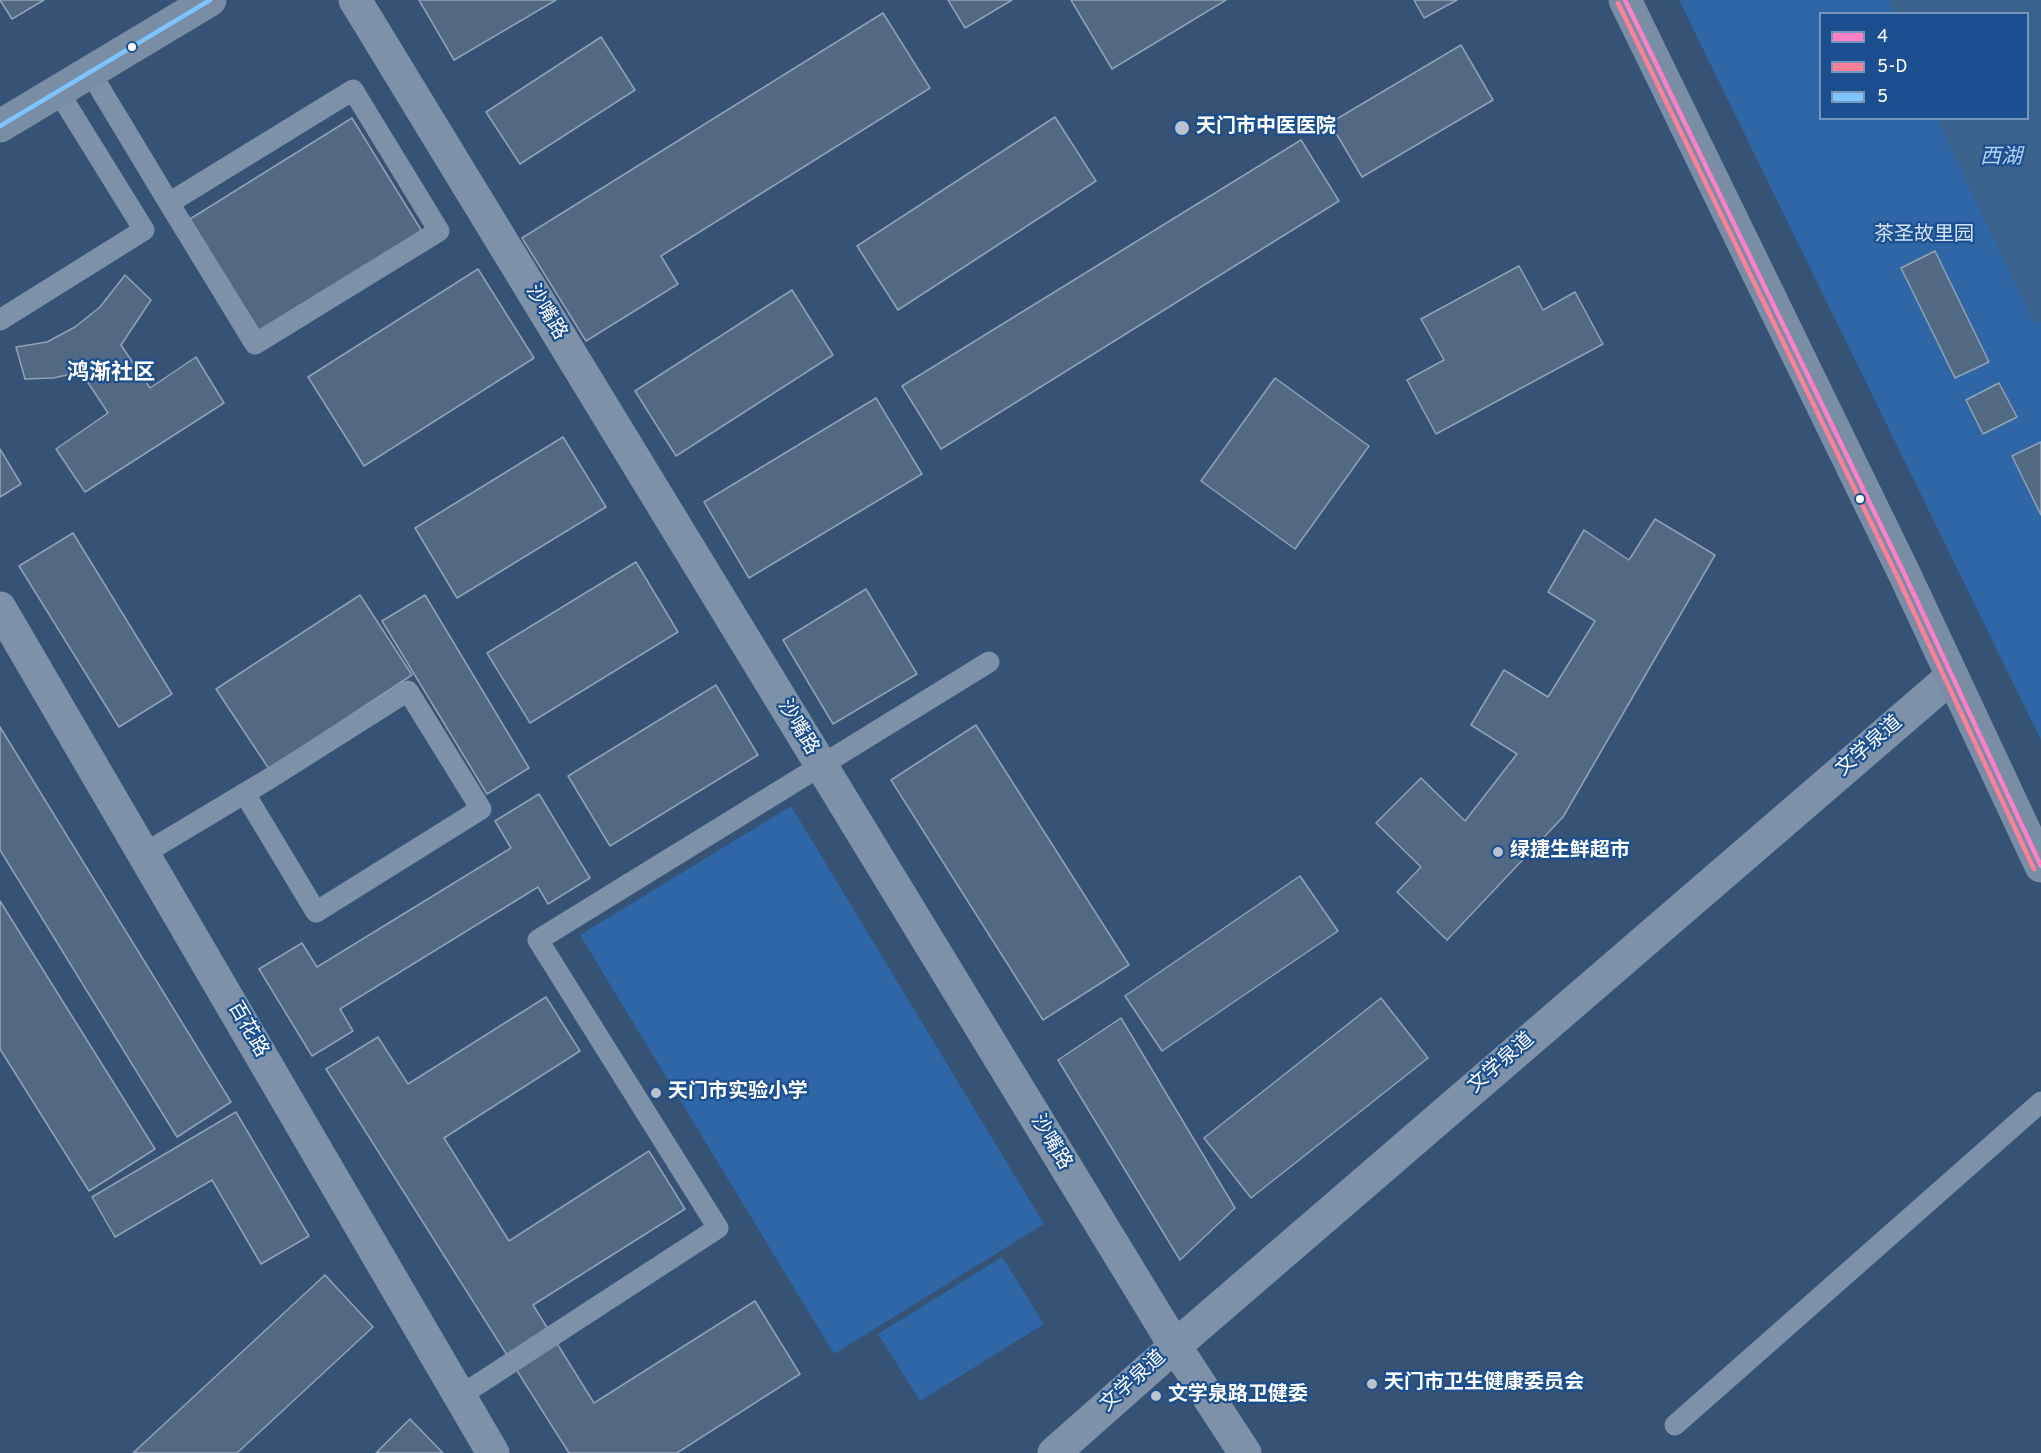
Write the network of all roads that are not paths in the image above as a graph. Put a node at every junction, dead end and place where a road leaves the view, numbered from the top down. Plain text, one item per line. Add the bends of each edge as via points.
1 (210, 0) edge
2 (355, 0) edge
3 (1625, 0) edge
4 (90, 72) junction
5 (58, 91) junction
6 (0, 126) edge
7 (169, 203) junction
8 (0, 320) edge
9 (0, 608) edge
10 (989, 662) dead end
11 (1951, 677) junction
12 (821, 767) junction
13 (245, 794) junction
14 (145, 853) junction
15 (2041, 866) edge
16 (2041, 1102) edge
17 (1175, 1346) junction
18 (460, 1396) junction
19 (1675, 1425) dead end
20 (493, 1453) edge
21 (1054, 1453) edge
22 (1245, 1453) edge

1 - 4 street
2 - 12 street, 沙嘴路
3 - 11 street
4 - 5 street
4 - 7 lane
5 - 6 street
5 - 8 lane via 144,230
7 - 7 lane via 255,344 439,231 353,90
9 - 14 street, 百花路
10 - 12 lane
11 - 15 street
11 - 17 street, 文学泉道
12 - 17 street, 沙嘴路
12 - 18 lane via 538,940 718,1228
13 - 13 lane via 408,691 482,809 316,912
13 - 14 lane
14 - 18 street, 百花路
16 - 19 lane
17 - 21 street, 文学泉道
17 - 22 street, 沙嘴路
18 - 20 street, 百花路

